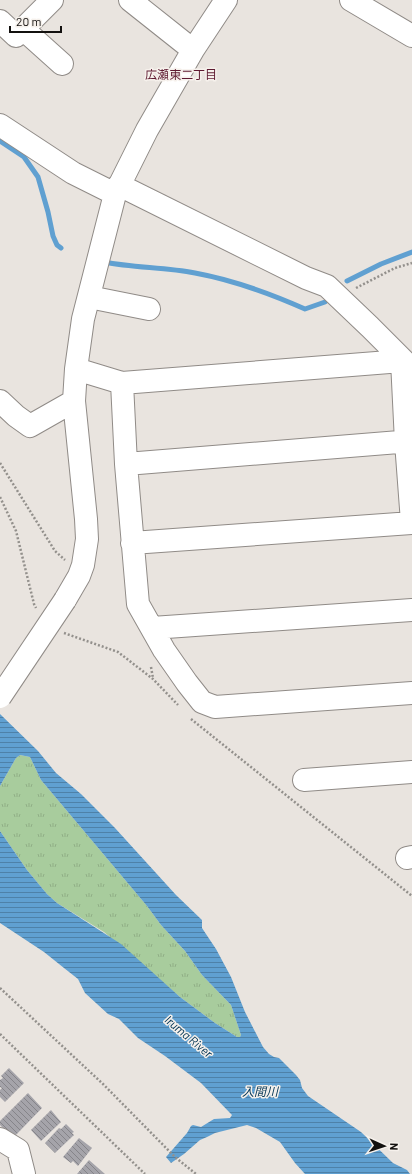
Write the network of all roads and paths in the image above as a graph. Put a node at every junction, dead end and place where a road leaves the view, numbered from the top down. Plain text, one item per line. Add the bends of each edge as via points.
1 (52, 0) edge
2 (130, 0) edge
3 (226, 0) edge
4 (351, 0) edge
5 (0, 21) edge
6 (23, 29) junction
7 (412, 36) edge
8 (193, 50) junction
9 (62, 64) dead end
10 (0, 125) edge
11 (117, 190) junction
12 (412, 263) edge
13 (88, 297) junction
14 (340, 297) junction
15 (148, 310) dead end
16 (407, 365) edge
17 (76, 369) junction
18 (122, 383) junction
19 (0, 401) edge
20 (74, 401) junction
21 (409, 441) edge
22 (0, 463) edge
23 (126, 464) junction
24 (412, 522) edge
25 (132, 543) junction
26 (67, 562) dead end
27 (412, 610) edge
28 (152, 628) junction
29 (412, 693) edge
30 (0, 697) edge
31 (412, 772) edge
32 (304, 780) dead end
33 (0, 988) edge
34 (0, 1034) edge
35 (0, 1138) edge
36 (27, 1173) edge
37 (144, 1174) edge
38 (196, 1174) edge

1 - 6 street
2 - 8 street
3 - 8 street
4 - 7 street
5 - 6 street via 16,36
6 - 9 street
8 - 11 street via 147,130
10 - 11 street via 73,173
11 - 13 street
11 - 14 street via 327,286
12 - 14 path via 395,268
13 - 15 street
13 - 17 street
14 - 16 street
16 - 18 street
16 - 21 street
17 - 18 street
17 - 20 street
18 - 23 street
19 - 20 street via 30,426
20 - 30 street, bridge via 86,519 87,539 83,565 65,600
21 - 23 street
21 - 24 street
22 - 26 path via 55,551
23 - 25 street
24 - 25 street
25 - 28 street via 138,604
27 - 28 street
28 - 29 street via 164,650 202,702 215,707
31 - 32 street
33 - 38 path
34 - 37 path
35 - 36 street via 18,1150

